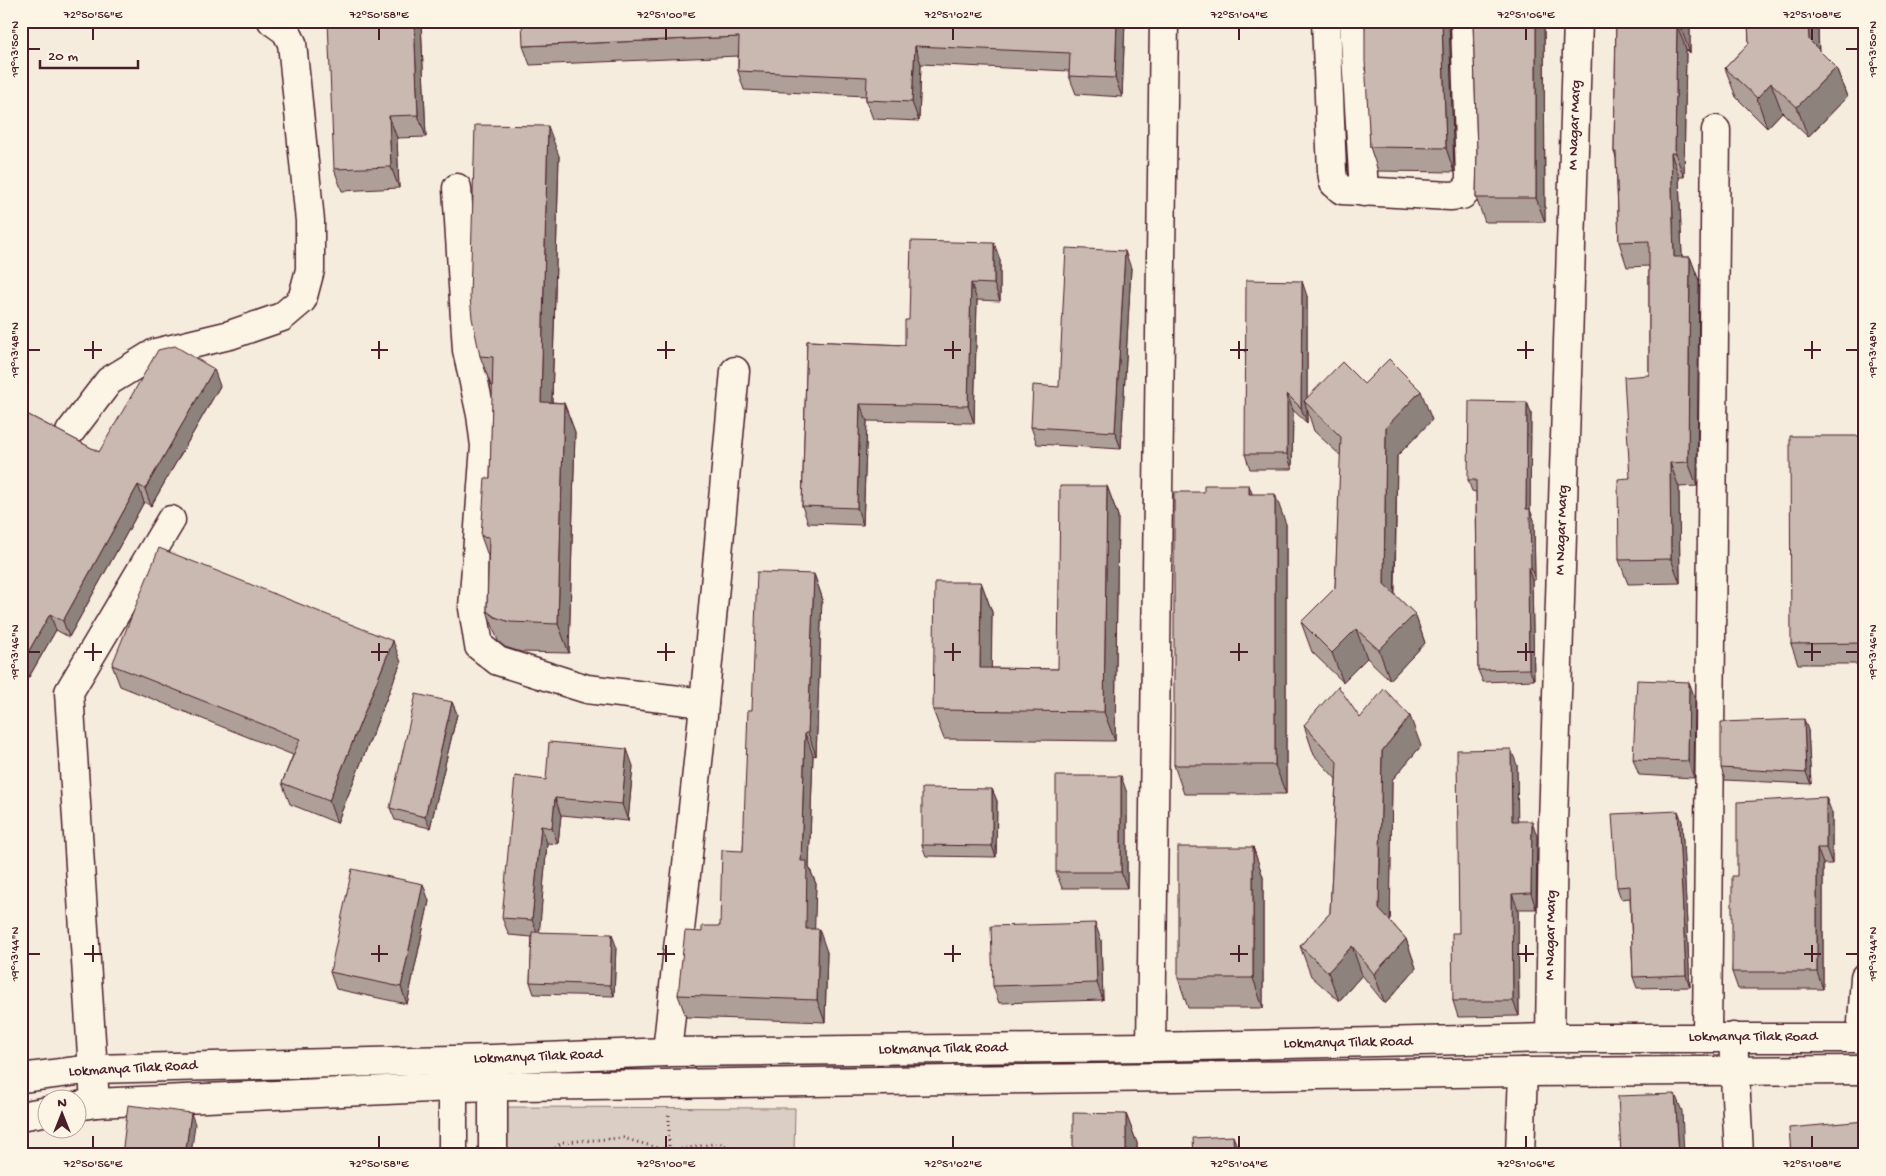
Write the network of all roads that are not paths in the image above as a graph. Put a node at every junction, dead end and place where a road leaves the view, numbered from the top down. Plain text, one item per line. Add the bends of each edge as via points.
1 (272, 21) edge
2 (1164, 21) edge
3 (1326, 21) edge
4 (1354, 21) edge
5 (1465, 21) edge
6 (1578, 21) edge
7 (1716, 130) dead end
8 (457, 188) dead end
9 (1364, 192) junction
10 (735, 371) dead end
11 (70, 432) dead end
12 (171, 520) dead end
13 (704, 703) junction
14 (1865, 977) edge
15 (1720, 1037) junction
16 (1550, 1038) junction
17 (1863, 1038) edge
18 (1151, 1047) junction
19 (667, 1052) junction
20 (493, 1059) junction
21 (453, 1060) junction
22 (93, 1069) junction
23 (1735, 1070) junction
24 (1865, 1070) edge
25 (1523, 1072) junction
26 (21, 1078) edge
27 (453, 1087) junction
28 (493, 1087) junction
29 (88, 1094) edge
30 (88, 1104) edge
31 (38, 1113) edge
32 (21, 1116) edge
33 (453, 1155) edge
34 (493, 1155) edge
35 (1520, 1155) edge
36 (1739, 1155) edge

1 - 11 street via 286,31 292,43 310,221 310,270 302,300 282,317 230,335 155,353 109,381
2 - 18 street
3 - 9 street via 1334,183 1342,190
4 - 9 street
5 - 9 street via 1469,190 1462,195 1450,196
6 - 16 street, M Nagar Marg via 1554,785
7 - 15 street
8 - 13 street via 467,350 485,446 472,608 479,646 498,661 586,689
10 - 13 street
12 - 22 street via 69,692
13 - 19 street
14 - 17 street
15 - 16 street, Lokmanya Tilak Road
15 - 17 street, Lokmanya Tilak Road
15 - 23 street
16 - 18 street, Lokmanya Tilak Road
18 - 19 street, Lokmanya Tilak Road
19 - 20 street, Lokmanya Tilak Road
20 - 21 street, Lokmanya Tilak Road
20 - 28 street
21 - 22 street, Lokmanya Tilak Road
21 - 27 street
22 - 26 street, Lokmanya Tilak Road
22 - 29 street
23 - 24 street, Lokmanya Tilak Road
23 - 25 street, Lokmanya Tilak Road
23 - 36 street
25 - 28 street, Lokmanya Tilak Road
25 - 35 street
27 - 28 street, Lokmanya Tilak Road
27 - 30 street, Lokmanya Tilak Road
27 - 33 street
28 - 34 street
31 - 32 street

